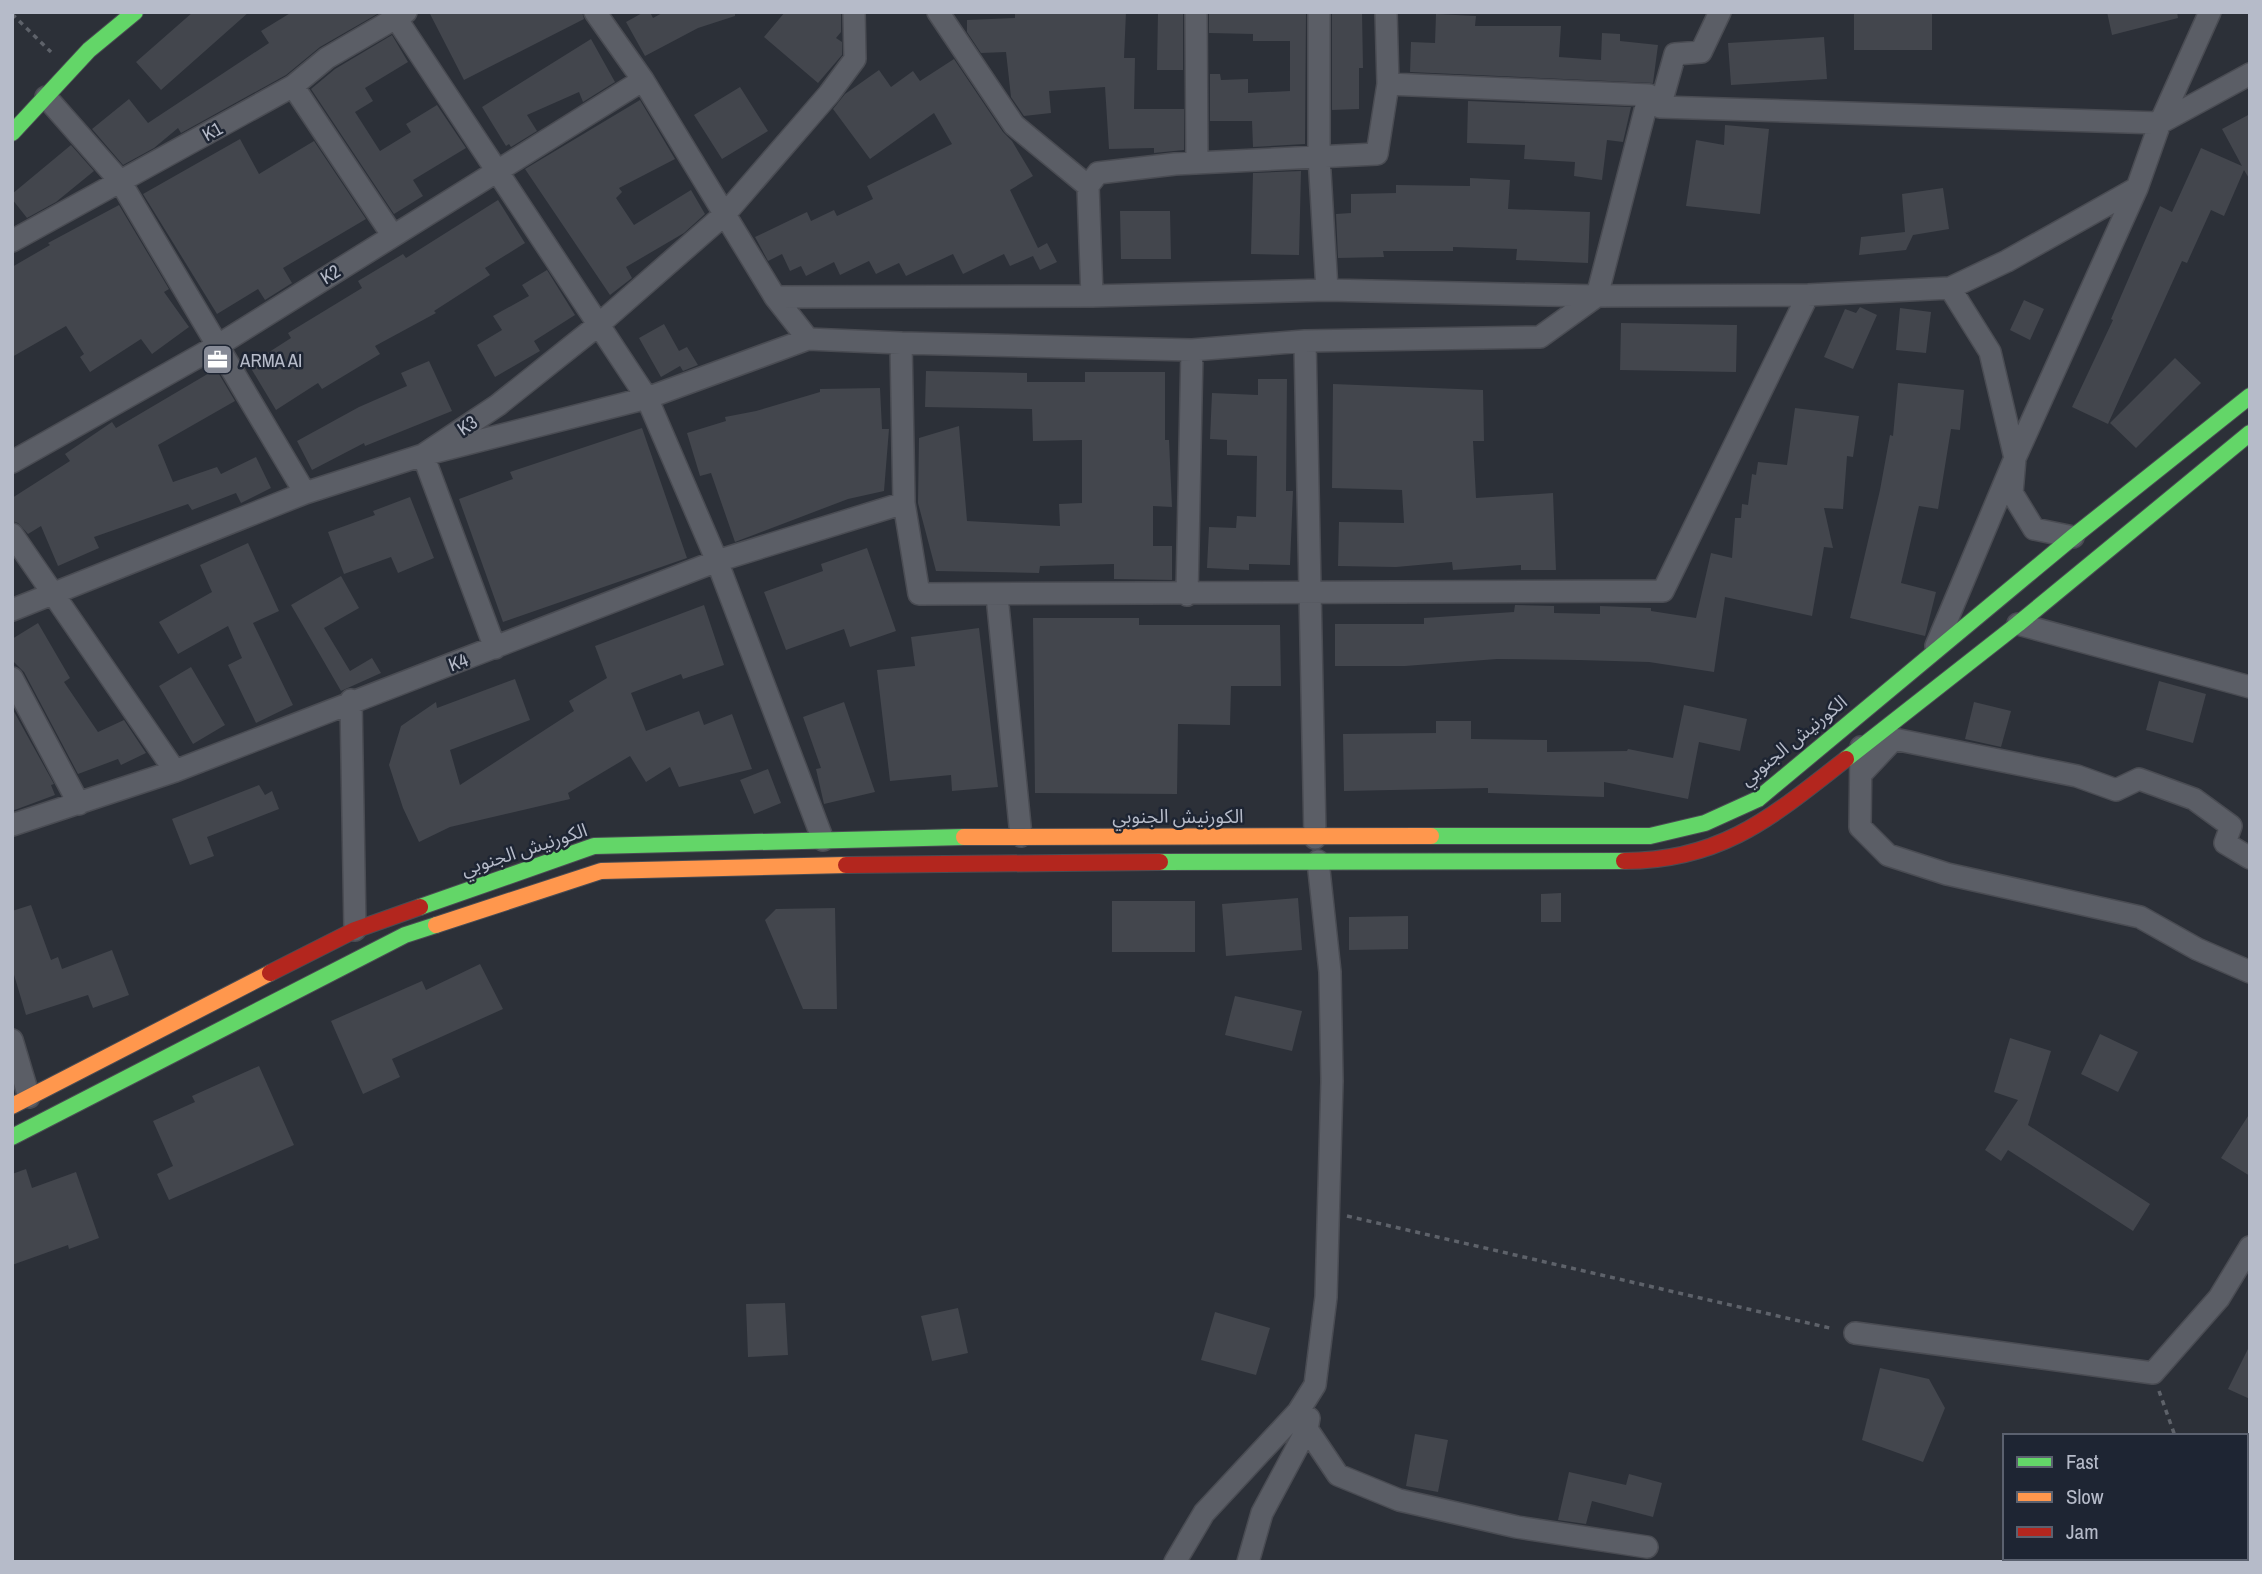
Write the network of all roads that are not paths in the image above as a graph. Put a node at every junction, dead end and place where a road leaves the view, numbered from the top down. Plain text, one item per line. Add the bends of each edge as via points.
1 (135, 12) edge
2 (595, 12) edge
3 (854, 12) edge
4 (938, 12) edge
5 (1195, 12) edge
6 (1319, 12) edge
7 (1386, 12) edge
8 (1720, 12) edge
9 (2210, 12) edge
10 (398, 14) edge
11 (2250, 74) edge
12 (643, 80) junction
13 (1388, 84) junction
14 (293, 86) junction
15 (46, 97) junction
16 (1655, 101) junction
17 (2160, 122) junction
18 (12, 133) edge
19 (1319, 156) junction
20 (1197, 163) junction
21 (498, 169) junction
22 (120, 181) junction
23 (1088, 186) junction
24 (2137, 188) junction
25 (725, 214) junction
26 (393, 236) junction
27 (12, 241) edge
28 (1950, 288) junction
29 (1327, 290) junction
30 (1808, 295) junction
31 (1092, 296) junction
32 (1597, 296) junction
33 (775, 297) junction
34 (597, 326) junction
35 (808, 339) junction
36 (1305, 341) junction
37 (901, 343) junction
38 (217, 346) junction
39 (1192, 350) junction
40 (2250, 396) edge
41 (647, 398) junction
42 (2250, 433) edge
43 (423, 455) junction
44 (2015, 458) junction
45 (12, 462) edge
46 (305, 493) junction
47 (904, 503) junction
48 (12, 534) edge
49 (2073, 537) junction
50 (718, 561) junction
51 (54, 592) junction
52 (1308, 594) junction
53 (1188, 595) junction
54 (997, 596) junction
55 (12, 610) edge
56 (2018, 624) junction
57 (495, 648) junction
58 (1934, 652) junction
59 (12, 678) edge
60 (2250, 687) edge
61 (351, 700) junction
62 (1861, 747) junction
63 (175, 771) junction
64 (1862, 773) junction
65 (79, 803) junction
66 (12, 825) edge
67 (1021, 836) junction
68 (1315, 838) junction
69 (823, 840) junction
70 (2250, 858) edge
71 (1318, 861) junction
72 (355, 930) junction
73 (2250, 972) edge
74 (12, 1040) edge
75 (21, 1101) edge
76 (12, 1137) edge
77 (2250, 1247) edge
78 (1855, 1333) road end
79 (1315, 1385) junction
80 (1307, 1429) junction
81 (1647, 1547) dead end
82 (1175, 1562) edge
83 (1248, 1562) edge

1 - 15 main road via 69,70
2 - 12 street
3 - 25 street, K3 via 855,59
4 - 23 street via 1014,125
5 - 20 street
6 - 19 street
7 - 13 street
8 - 16 street via 1701,52 1675,54
9 - 17 street
10 - 14 street, K1 via 327,58
10 - 21 street
11 - 17 street
12 - 21 street, K2
12 - 25 street
13 - 16 street
13 - 19 street via 1377,154
14 - 22 street, K1
14 - 26 street
15 - 18 main road
15 - 22 street
16 - 17 street
16 - 32 street
17 - 24 street
19 - 20 street
19 - 29 street
20 - 23 street via 1098,173
21 - 26 street, K2
21 - 34 street
22 - 27 street, K1
22 - 38 street
23 - 31 street
24 - 28 street
24 - 44 street
25 - 33 street
25 - 34 street, K3
26 - 38 street, K2
28 - 30 street
28 - 44 street via 1990,352
29 - 31 street
29 - 32 street
30 - 32 street
30 - 52 street via 1663,591
31 - 33 street
32 - 36 street via 1540,337
33 - 35 street
34 - 41 street
34 - 43 street, K3 via 498,405
35 - 37 street
35 - 41 street
36 - 39 street
36 - 52 street
37 - 39 street
37 - 47 street
38 - 45 street, K2
38 - 46 street
39 - 53 street
40 - 49 main road, الكورنيش الجنوبي
41 - 43 street
41 - 50 street
42 - 56 main road
43 - 46 street, K3
43 - 57 street
44 - 49 street via 2012,493 2034,529
44 - 58 street
46 - 51 street, K3
47 - 50 street, K4
47 - 54 street via 919,594
48 - 51 street
49 - 58 main road, الكورنيش الجنوبي
50 - 57 street, K4
50 - 69 street
51 - 55 street, K3
51 - 63 street
52 - 53 street
52 - 68 street
53 - 54 street
54 - 67 street
56 - 60 street
56 - 62 main road
57 - 61 street, K4
58 - 68 main road, الكورنيش الجنوبي via 1758,799 1705,823 1650,836
59 - 65 street
61 - 63 street, K4
61 - 72 street
62 - 64 street
62 - 71 main road via 1769,819 1716,847 1653,861
63 - 65 street, K4
64 - 70 street via 1895,739 2064,773 2116,790 2139,779 2194,799 2231,826 2225,843
64 - 73 street via 1860,827 1888,855 1947,874 2140,917
65 - 66 street, K4
67 - 68 main road, الكورنيش الجنوبي
67 - 69 main road, الكورنيش الجنوبي
69 - 72 main road, الكورنيش الجنوبي via 594,846
71 - 76 main road via 817,864 601,871 405,935
71 - 79 street via 1330,972 1332,1081 1326,1297
72 - 75 main road, الكورنيش الجنوبي
74 - 75 street
77 - 78 street via 2219,1298 2153,1373
79 - 80 street
79 - 82 street via 1298,1412 1204,1513
80 - 81 street via 1338,1475 1399,1500 1517,1527
80 - 83 street via 1262,1513

